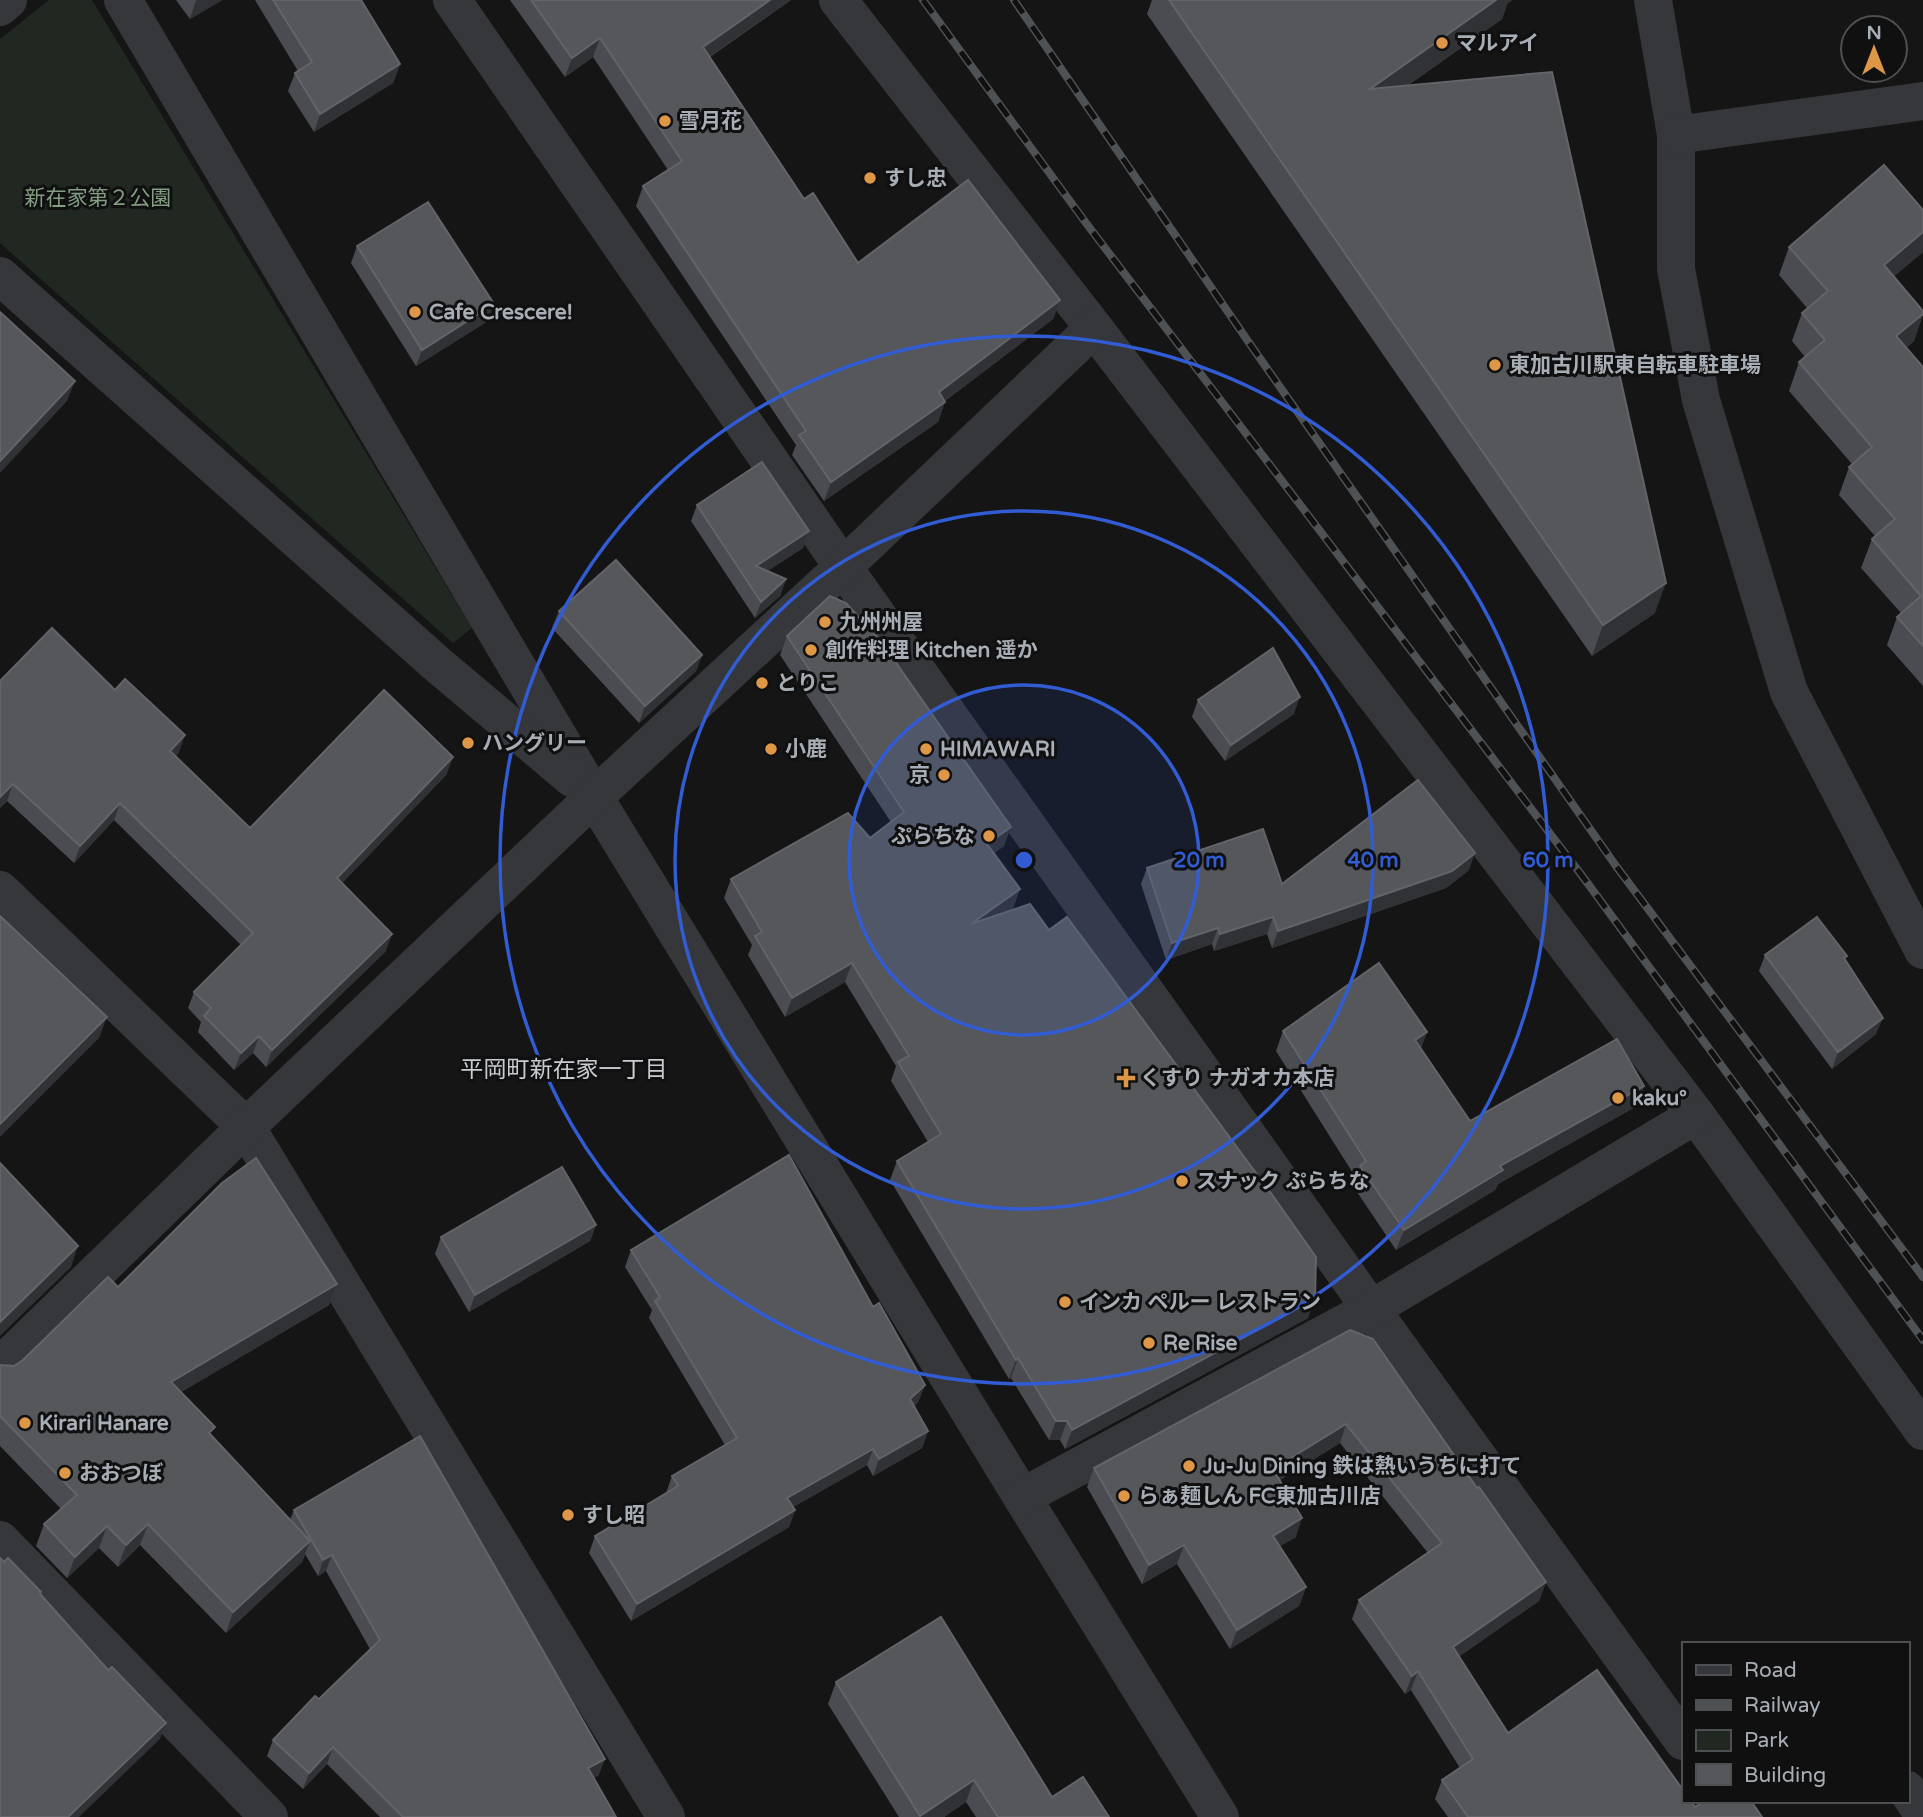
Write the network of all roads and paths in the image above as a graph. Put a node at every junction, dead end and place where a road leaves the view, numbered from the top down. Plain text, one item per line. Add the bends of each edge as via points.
1 (8, 0) edge
2 (123, 0) edge
3 (452, 0) edge
4 (838, 0) edge
5 (1653, 0) edge
6 (0, 7) edge
7 (1923, 101) edge
8 (1676, 135) junction
9 (0, 276) edge
10 (1094, 328) junction
11 (843, 567) junction
12 (594, 797) junction
13 (0, 890) edge
14 (1923, 950) edge
15 (1696, 1115) junction
16 (246, 1127) junction
17 (1371, 1309) junction
18 (0, 1366) edge
19 (1923, 1432) edge
20 (1021, 1497) junction
21 (0, 1540) edge
22 (1682, 1740) edge
23 (1909, 1793) edge
24 (1923, 1814) edge
25 (268, 1817) edge
26 (666, 1817) edge
27 (1220, 1817) edge

1 - 6 street
2 - 12 street
3 - 11 street
4 - 10 street
5 - 8 street
7 - 8 street
8 - 14 street via 1676,269 1705,414 1789,692
9 - 12 street via 437,664
10 - 11 street
10 - 15 street
11 - 12 street
11 - 17 street
12 - 16 street
12 - 20 street
13 - 16 street
15 - 17 street
15 - 19 street
16 - 18 street
16 - 26 street
17 - 20 street
17 - 22 street
20 - 27 street
21 - 25 street
23 - 24 street

